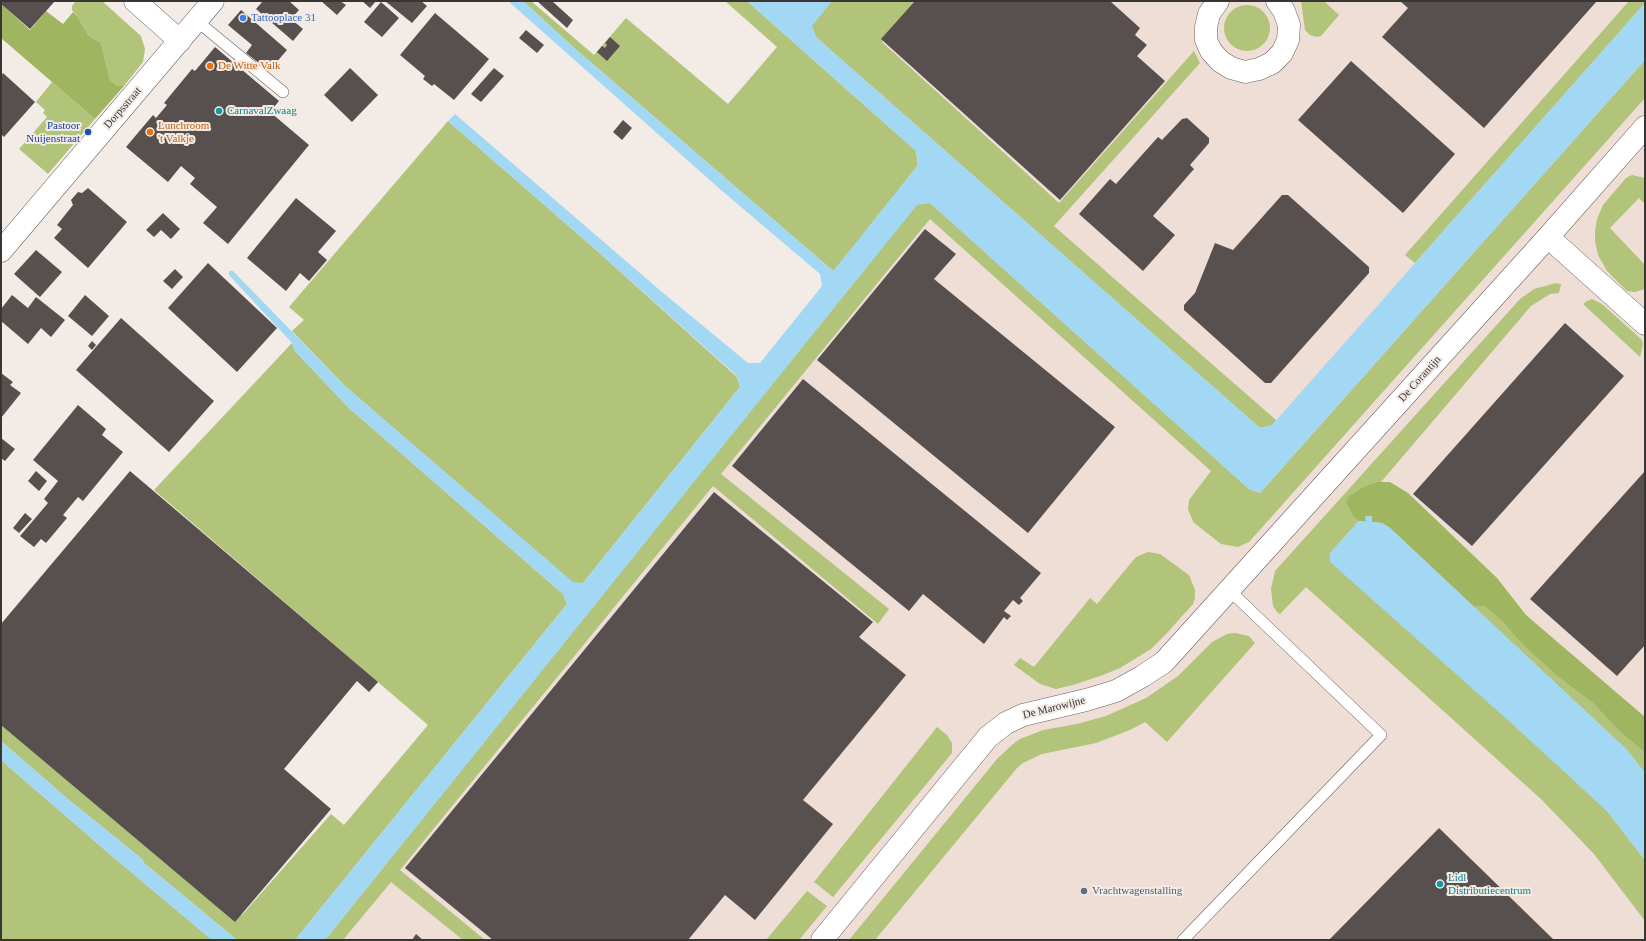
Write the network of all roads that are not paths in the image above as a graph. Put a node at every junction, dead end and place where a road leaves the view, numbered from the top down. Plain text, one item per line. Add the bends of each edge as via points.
1 (135, 1) edge
2 (213, 1) edge
3 (1218, 1) edge
4 (1277, 1) edge
5 (197, 21) junction
6 (180, 41) junction
7 (282, 92) dead end
8 (1645, 127) edge
9 (1548, 237) junction
10 (1, 251) edge
11 (1645, 324) edge
12 (1292, 521) joint
13 (1229, 590) junction
14 (822, 940) edge
15 (1183, 940) edge

1 - 6 street
2 - 5 street, Dorpsstraat
3 - 4 street via 1209,14 1206,40 1220,61 1245,72 1259,70 1272,63 1282,53 1288,40 1289,25
5 - 6 street, Dorpsstraat
5 - 7 lane
6 - 10 street, Dorpsstraat
8 - 9 street, De Corantijn
9 - 11 street
9 - 12 street, De Corantijn
12 - 13 street, De Marowijne
13 - 14 street, De Marowijne via 1164,662 1143,676 1116,691 1022,715 988,737
13 - 15 lane via 1381,734

